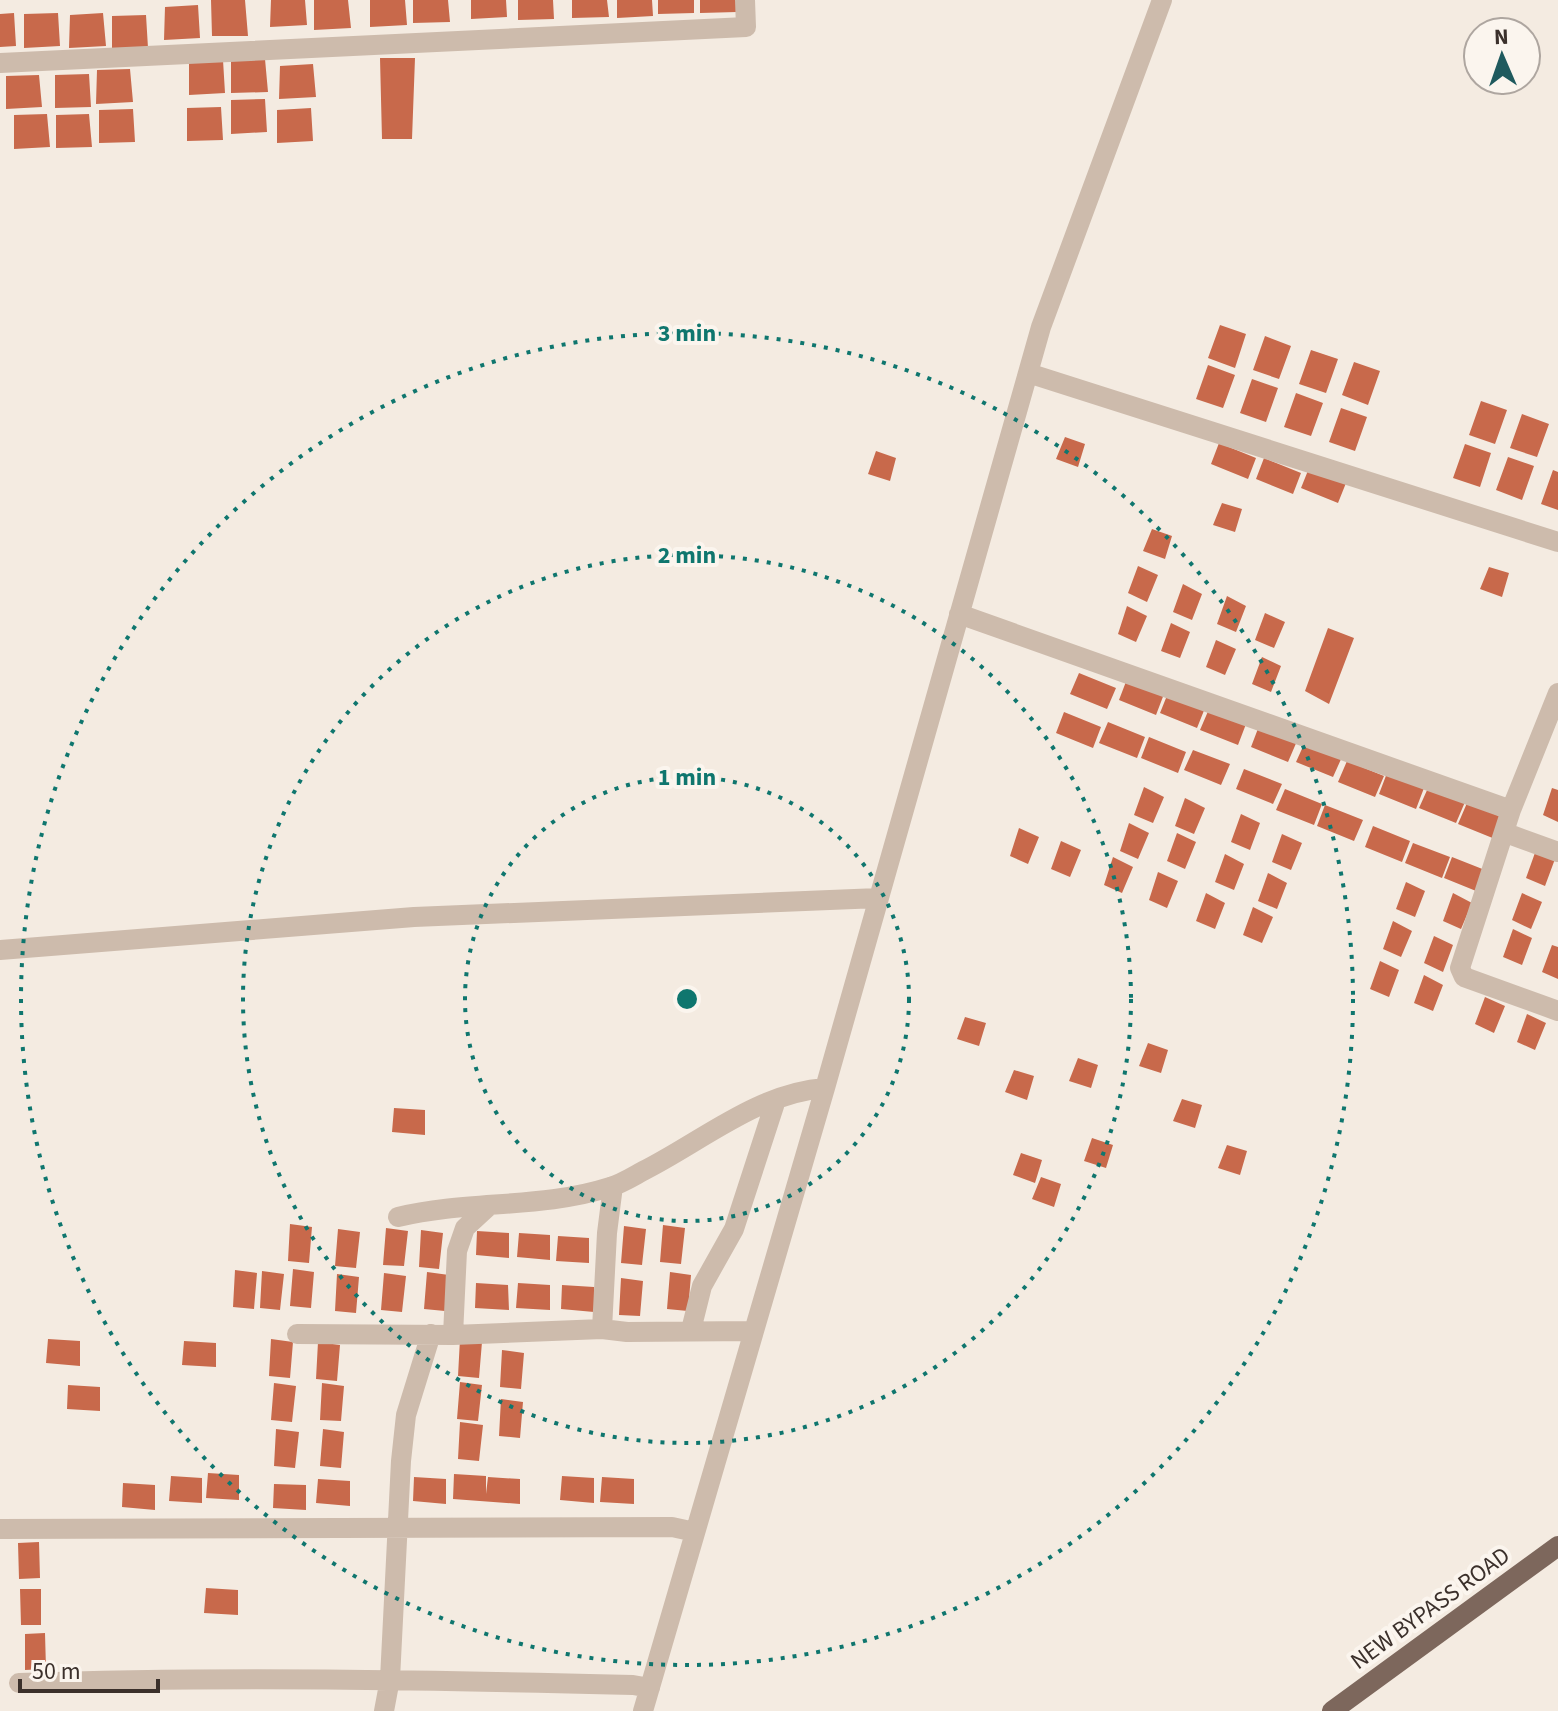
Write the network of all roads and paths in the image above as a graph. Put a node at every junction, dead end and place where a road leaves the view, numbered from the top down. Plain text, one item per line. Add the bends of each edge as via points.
1 (745, 0) edge
2 (1162, 0) edge
3 (0, 63) edge
4 (1028, 373) junction
5 (1558, 542) edge
6 (959, 614) junction
7 (1558, 693) edge
8 (1511, 810) junction
9 (1506, 833) junction
10 (1558, 852) edge
11 (879, 898) junction
12 (0, 950) edge
13 (1558, 1010) edge
14 (825, 1088) junction
15 (776, 1100) junction
16 (613, 1186) junction
17 (490, 1205) junction
18 (398, 1217) dead end
19 (602, 1329) junction
20 (691, 1330) junction
21 (754, 1331) junction
22 (297, 1334) dead end
23 (431, 1334) junction
24 (453, 1335) junction
25 (399, 1528) junction
26 (0, 1529) edge
27 (695, 1532) junction
28 (1558, 1546) edge
29 (390, 1679) junction
30 (19, 1683) dead end
31 (650, 1688) junction
32 (384, 1711) edge
33 (643, 1711) edge
34 (1332, 1711) edge

1 - 3 street via 746,27
2 - 4 street
4 - 5 street
4 - 6 street
6 - 8 street
6 - 11 street
7 - 8 street
8 - 9 street
9 - 10 street
9 - 13 street via 1461,957 1461,974
11 - 12 street via 414,917
11 - 14 street
14 - 15 street
14 - 21 street
15 - 16 street via 731,1119
15 - 20 street via 734,1229 702,1286
16 - 17 street via 575,1196
16 - 19 street
17 - 18 street
17 - 24 street via 465,1228 457,1251
19 - 20 street
19 - 24 street
20 - 21 street
21 - 27 street
22 - 23 street
23 - 24 street
23 - 25 street via 406,1415
25 - 26 street
25 - 27 street via 672,1527
25 - 29 street
27 - 31 street
28 - 34 main road, NEW BYPASS ROAD
29 - 30 street
29 - 31 street
29 - 32 street
31 - 33 street

